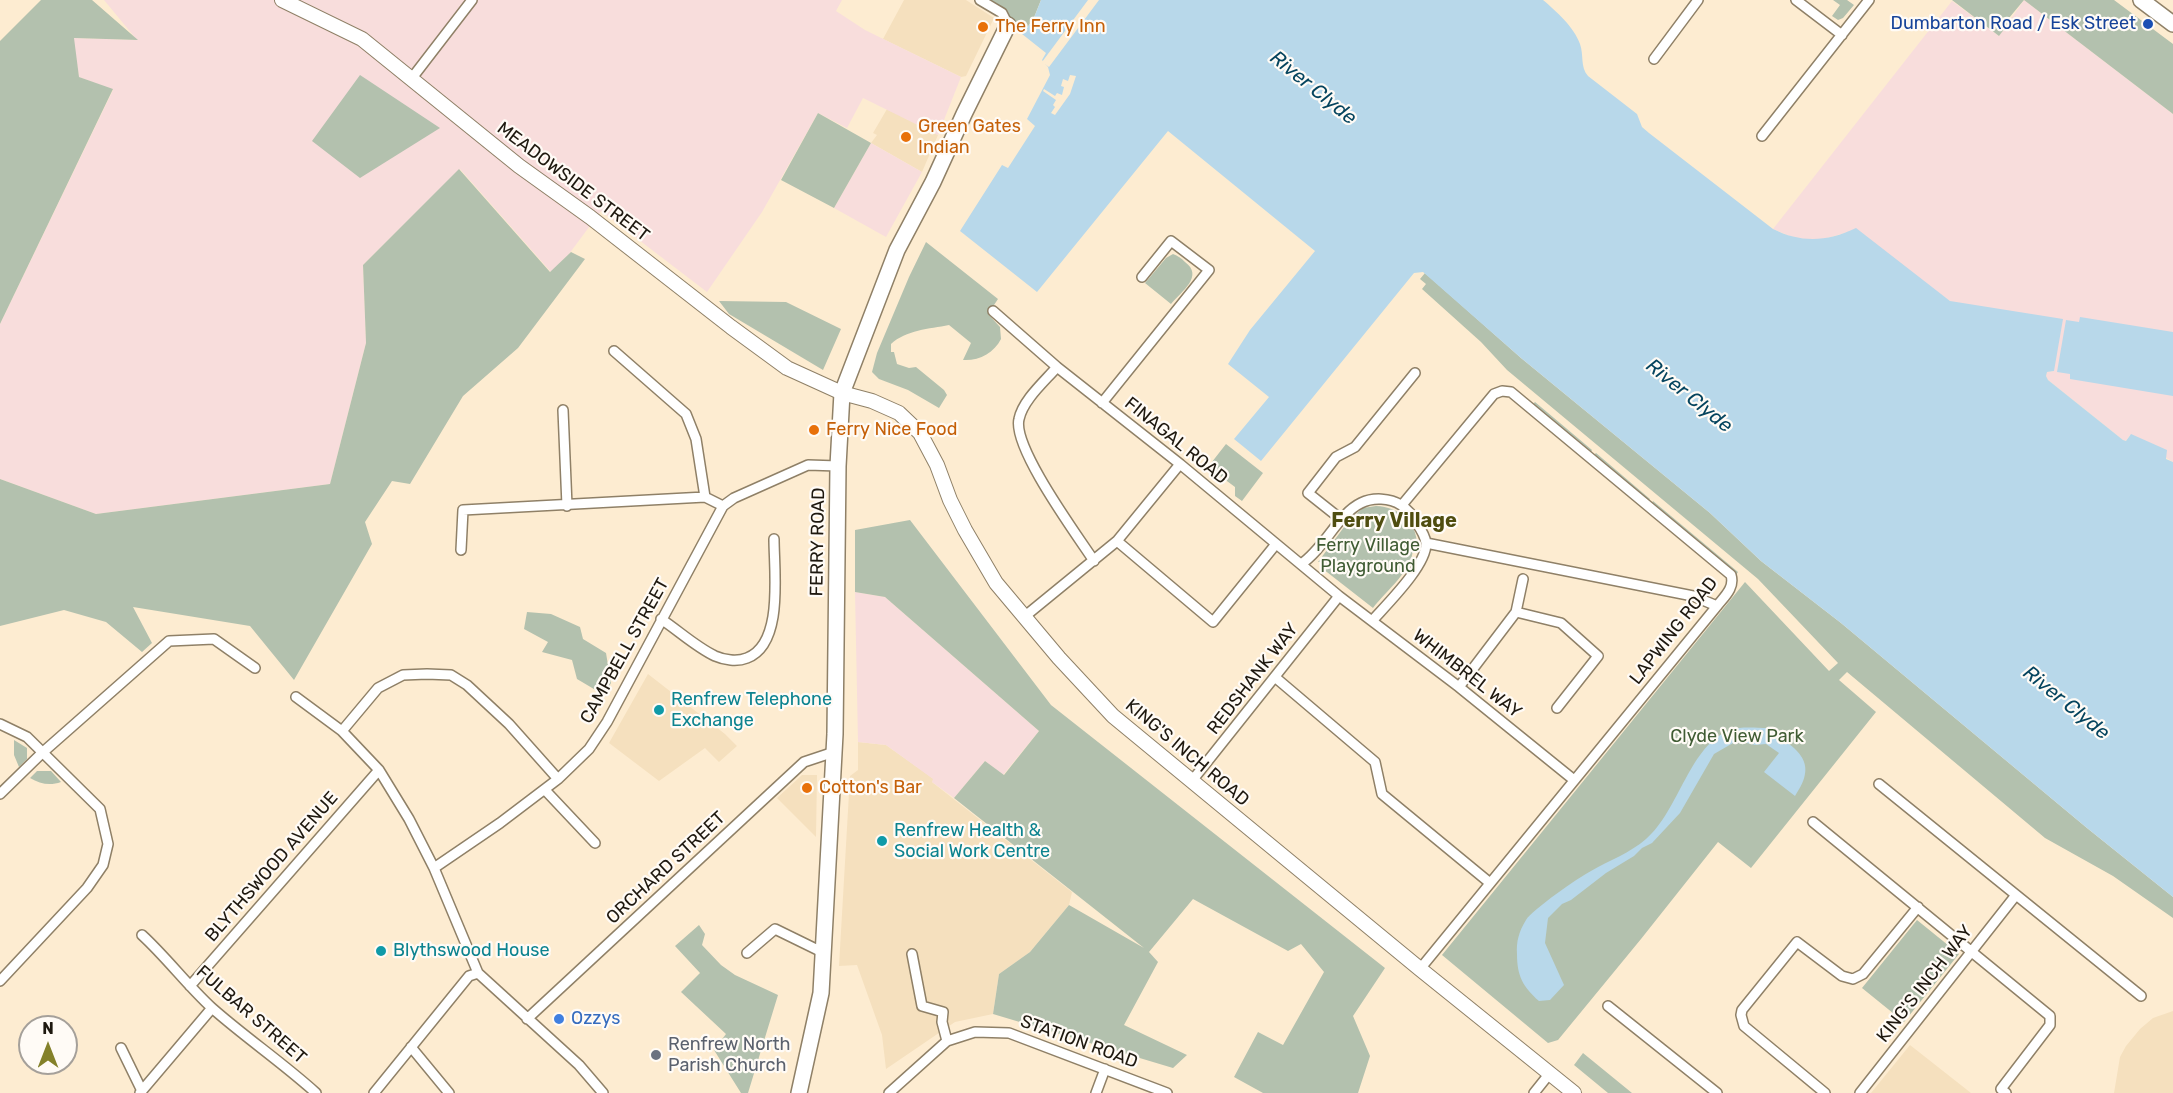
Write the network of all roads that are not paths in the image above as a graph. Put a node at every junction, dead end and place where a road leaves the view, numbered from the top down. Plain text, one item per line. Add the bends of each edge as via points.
1 (282, 0) edge
2 (472, 0) edge
3 (980, 0) edge
4 (1796, 0) edge
5 (1869, 0) edge
6 (2141, 0) edge
7 (1694, 2) edge
8 (2173, 24) edge
9 (1008, 25) joint
10 (1842, 35) junction
11 (1653, 59) dead end
12 (412, 78) junction
13 (1762, 136) dead end
14 (1142, 277) dead end
15 (993, 311) dead end
16 (614, 351) dead end
17 (1057, 367) junction
18 (1415, 373) dead end
19 (842, 393) junction
20 (1102, 403) junction
21 (564, 410) dead end
22 (1180, 464) junction
23 (838, 466) junction
24 (705, 497) junction
25 (567, 506) junction
26 (723, 506) junction
27 (1402, 506) junction
28 (1342, 520) junction
29 (774, 539) dead end
30 (1117, 541) junction
31 (1426, 543) junction
32 (1276, 544) junction
33 (461, 550) dead end
34 (1094, 561) junction
35 (1300, 564) junction
36 (1523, 579) dead end
37 (1339, 596) junction
38 (1717, 606) junction
39 (1516, 612) junction
40 (1024, 616) junction
41 (661, 619) junction
42 (1372, 621) junction
43 (255, 668) dead end
44 (1275, 678) junction
45 (1459, 687) junction
46 (296, 697) dead end
47 (1557, 708) dead end
48 (0, 724) edge
49 (342, 731) junction
50 (834, 752) junction
51 (42, 753) junction
52 (379, 770) junction
53 (558, 779) junction
54 (1574, 780) junction
55 (1191, 782) junction
56 (1880, 784) dead end
57 (545, 790) junction
58 (0, 794) edge
59 (1813, 822) dead end
60 (595, 843) dead end
61 (434, 868) junction
62 (1490, 883) junction
63 (2016, 895) junction
64 (1918, 908) junction
65 (142, 935) dead end
66 (822, 951) junction
67 (1971, 951) junction
68 (747, 953) dead end
69 (912, 954) dead end
70 (1420, 969) junction
71 (478, 973) junction
72 (0, 981) edge
73 (190, 986) junction
74 (2141, 996) dead end
75 (1608, 1006) dead end
76 (213, 1008) junction
77 (527, 1019) junction
78 (947, 1041) junction
79 (411, 1047) junction
80 (122, 1048) dead end
81 (1105, 1069) junction
82 (1550, 1073) junction
83 (141, 1092) edge
84 (316, 1093) edge
85 (374, 1093) edge
86 (449, 1093) edge
87 (603, 1093) edge
88 (799, 1093) edge
89 (890, 1093) edge
90 (1096, 1093) edge
91 (1167, 1093) edge
92 (1534, 1093) edge
93 (1574, 1093) edge
94 (1717, 1093) edge
95 (1825, 1093) edge
96 (1860, 1093) edge
97 (2006, 1093) edge

1 - 12 street, MEADOWSIDE STREET via 362,39
2 - 12 street
3 - 9 street via 1002,13
4 - 10 street
5 - 10 street
6 - 8 main road
7 - 11 street
9 - 19 main road, FERRY ROAD via 897,250
10 - 13 street
12 - 19 street, MEADOWSIDE STREET via 519,166 730,327 787,368
14 - 20 street via 1172,241 1209,270
15 - 17 street, FINAGAL ROAD
16 - 24 street via 686,414 696,439
17 - 20 street, FINAGAL ROAD
17 - 34 street via 1021,411 1019,433 1048,490
18 - 28 street via 1355,447 1336,457 1308,493
19 - 23 main road, FERRY ROAD
19 - 40 street, KING'S INCH ROAD via 898,413 920,433 970,539 996,583
20 - 22 street, FINAGAL ROAD
21 - 25 street
22 - 30 street
22 - 32 street, FINAGAL ROAD
23 - 26 street via 808,465
23 - 50 main road, FERRY ROAD
24 - 25 street
24 - 26 street
25 - 33 street via 463,510
26 - 41 street, CAMPBELL STREET
27 - 28 street via 1369,500
27 - 31 street via 1414,517
27 - 38 street, LAPWING ROAD via 1494,394 1511,392 1731,575 1732,586
28 - 35 street via 1312,557
29 - 41 street via 773,618 770,635 754,655 736,660 715,656
30 - 32 street via 1213,622
30 - 34 street
31 - 38 street via 1693,596
31 - 42 street via 1418,565
32 - 35 street, FINAGAL ROAD
34 - 40 street
35 - 37 street, FINAGAL ROAD
36 - 39 street
37 - 42 street, WHIMBREL WAY
37 - 44 street, REDSHANK WAY
38 - 54 street, LAPWING ROAD
39 - 45 street
39 - 47 street via 1561,622 1598,656
40 - 55 street, KING'S INCH ROAD via 1113,716
41 - 53 street, CAMPBELL STREET via 607,722 589,749
42 - 45 street, WHIMBREL WAY
43 - 51 street via 214,639 169,641
44 - 55 street, REDSHANK WAY
44 - 62 street via 1375,762 1382,794
45 - 54 street, WHIMBREL WAY
46 - 49 street
48 - 51 street via 27,737
49 - 52 street
49 - 53 street via 378,688 403,675 451,675 509,724
50 - 66 main road, FERRY ROAD
50 - 77 street, ORCHARD STREET via 804,762
51 - 58 street
51 - 72 street via 100,809 108,844 103,865 87,888
52 - 61 street
52 - 73 street, BLYTHSWOOD AVENUE
53 - 57 street, CAMPBELL STREET
54 - 62 street, LAPWING ROAD
55 - 70 street, KING'S INCH ROAD
56 - 63 street
57 - 60 street
57 - 61 street, CAMPBELL STREET
59 - 64 street
61 - 71 street
62 - 70 street, LAPWING ROAD
63 - 67 street, KING'S INCH WAY
63 - 74 street
64 - 67 street
64 - 95 street via 1863,974 1853,979 1842,976 1797,942 1742,1010 1744,1026
65 - 73 street, FULBAR STREET
66 - 68 street via 775,928
66 - 88 main road, FERRY ROAD via 821,993
67 - 96 street, KING'S INCH WAY
67 - 97 street via 2050,1016 2050,1025 2001,1089
69 - 78 street via 922,1006 943,1012
70 - 82 street, KING'S INCH ROAD
71 - 77 street
71 - 79 street via 469,976
73 - 76 street, FULBAR STREET
75 - 94 street
76 - 83 street
76 - 84 street, FULBAR STREET
77 - 87 street via 579,1065
78 - 81 street, STATION ROAD via 975,1032 1009,1034
78 - 89 street, STATION ROAD
79 - 85 street
79 - 86 street
80 - 83 street
81 - 90 street
81 - 91 street, STATION ROAD
82 - 92 street
82 - 93 street, KING'S INCH ROAD

